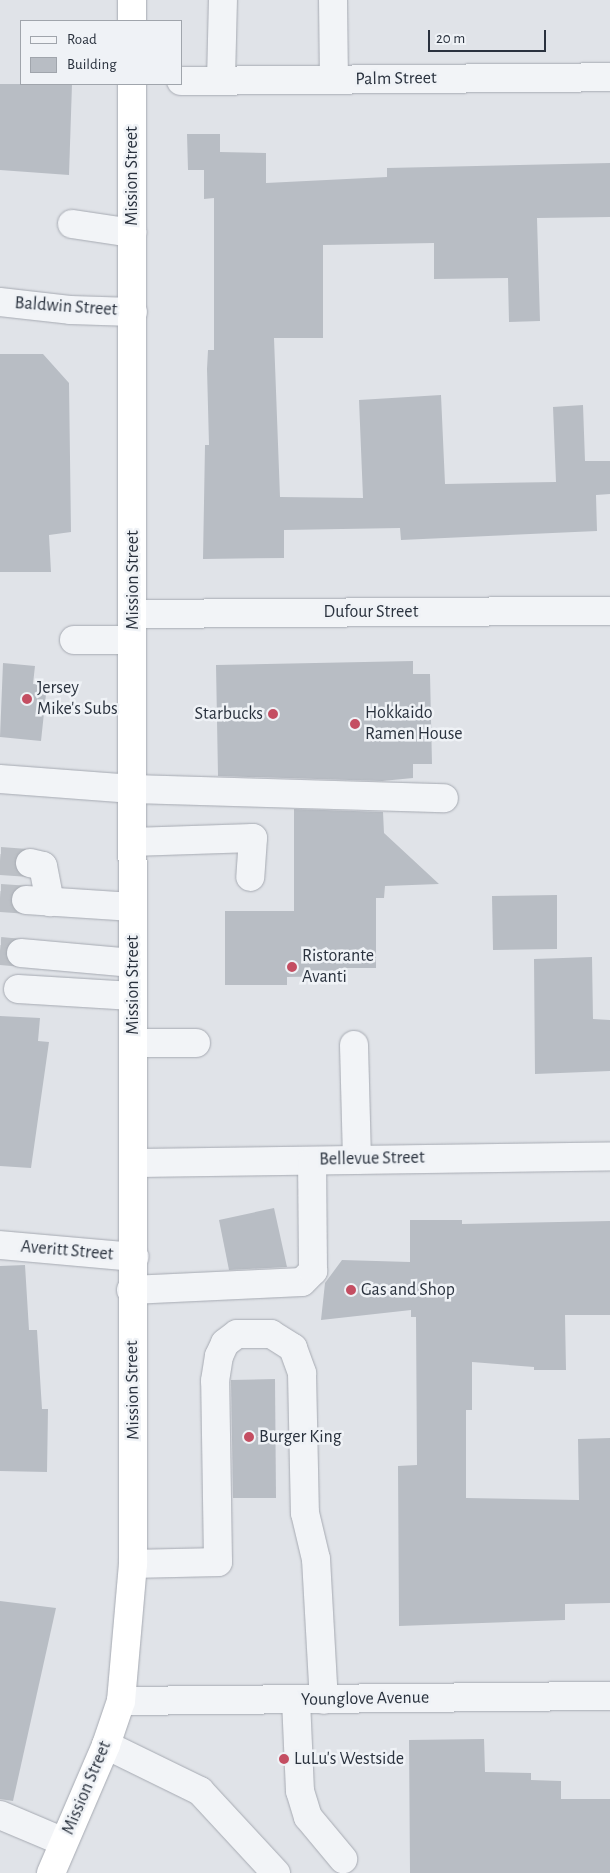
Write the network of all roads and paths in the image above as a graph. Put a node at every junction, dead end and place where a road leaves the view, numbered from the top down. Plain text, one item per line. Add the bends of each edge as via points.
1 (132, 0) edge
2 (224, 0) edge
3 (333, 0) edge
4 (132, 20) edge
5 (610, 76) edge
6 (221, 80) junction
7 (334, 80) junction
8 (182, 81) edge
9 (132, 85) edge
10 (72, 224) dead end
11 (132, 233) junction
12 (0, 302) edge
13 (133, 312) junction
14 (610, 611) edge
15 (132, 627) junction
16 (74, 640) dead end
17 (0, 779) edge
18 (133, 789) junction
19 (444, 798) dead end
20 (132, 842) junction
21 (30, 864) dead end
22 (250, 877) dead end
23 (134, 907) junction
24 (21, 953) tunnel mouth
25 (133, 963) junction
26 (18, 989) dead end
27 (133, 996) junction
28 (133, 1043) junction
29 (196, 1043) dead end
30 (354, 1045) dead end
31 (610, 1156) edge
32 (312, 1160) junction
33 (357, 1160) junction
34 (134, 1163) junction
35 (0, 1245) edge
36 (134, 1257) junction
37 (131, 1290) junction
38 (133, 1564) junction
39 (610, 1696) edge
40 (296, 1700) junction
41 (324, 1700) junction
42 (120, 1701) junction
43 (106, 1745) junction
44 (0, 1815) edge
45 (64, 1842) junction
46 (343, 1859) dead end
47 (51, 1873) edge
48 (276, 1873) edge

1 - 4 highway
2 - 6 street
3 - 7 street
5 - 7 street, Palm Street
6 - 7 street, Palm Street
6 - 8 street, Palm Street
9 - 11 highway, Mission Street
10 - 11 street
11 - 13 highway, Mission Street
12 - 13 street, Baldwin Street via 70,310
13 - 15 highway, Mission Street
14 - 15 street, Dufour Street
15 - 16 street, Dufour Street
15 - 18 highway, Mission Street
17 - 18 street
18 - 19 street
18 - 20 highway, Mission Street
20 - 22 street via 253,838
20 - 23 highway, Mission Street
21 - 23 street via 43,866 38,901
23 - 25 highway, Mission Street
24 - 25 street
25 - 27 highway, Mission Street
26 - 27 street
27 - 28 highway, Mission Street
28 - 29 street
28 - 34 highway, Mission Street
30 - 33 street
31 - 33 street, Bellevue Street
32 - 33 street, Bellevue Street
32 - 34 street, Bellevue Street
32 - 37 street via 313,1271 302,1282
34 - 36 highway, Mission Street
35 - 36 street, Averitt Street
36 - 37 highway, Mission Street
37 - 38 highway, Mission Street
38 - 41 street via 218,1562 215,1381 219,1356 225,1343 237,1334 254,1332 272,1334 293,1348 300,1365 305,1513 316,1559
38 - 42 highway, Mission Street
39 - 41 street, Younglove Avenue
40 - 41 street, Younglove Avenue
40 - 42 street, Younglove Avenue
40 - 46 street via 300,1791 308,1817
42 - 43 highway, Mission Street
43 - 45 highway, Mission Street
43 - 48 street via 200,1791
44 - 45 street
45 - 47 highway, Mission Street

